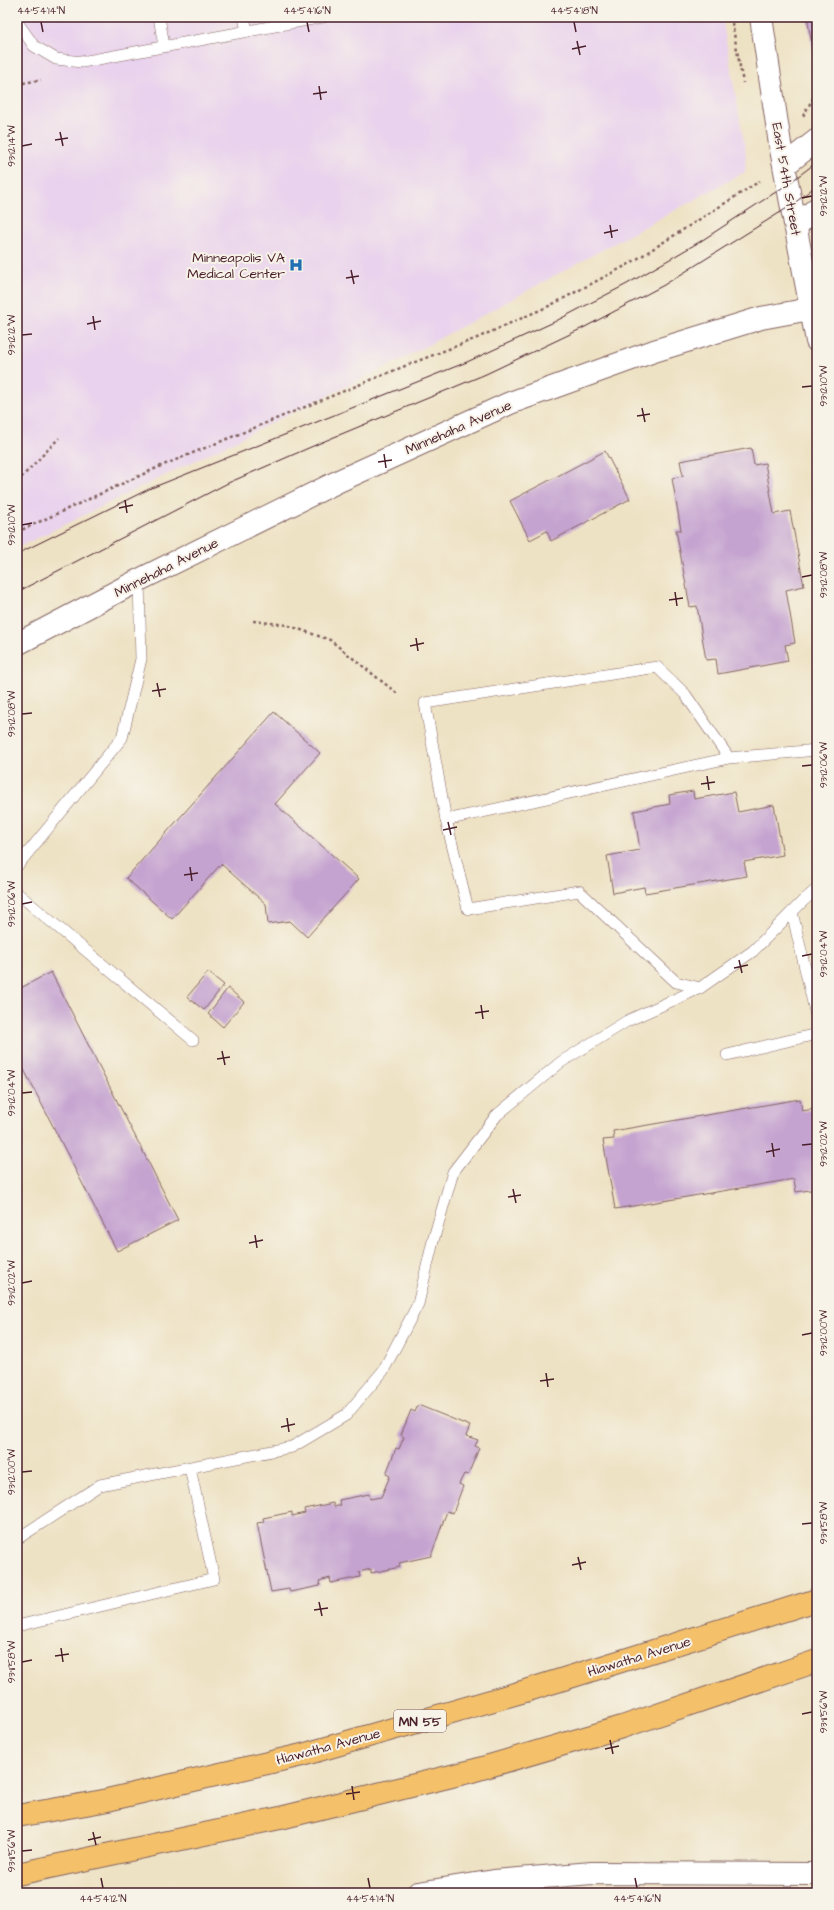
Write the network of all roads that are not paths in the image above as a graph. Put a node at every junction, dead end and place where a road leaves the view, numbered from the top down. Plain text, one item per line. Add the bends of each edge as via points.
1 (159, 17) edge
2 (244, 17) edge
3 (321, 17) edge
4 (761, 17) edge
5 (17, 22) edge
6 (247, 31) junction
7 (164, 46) junction
8 (817, 140) edge
9 (785, 165) junction
10 (817, 208) edge
11 (796, 226) junction
12 (810, 309) junction
13 (817, 341) edge
14 (139, 580) junction
15 (17, 644) edge
16 (817, 750) edge
17 (729, 758) junction
18 (446, 820) junction
19 (17, 866) edge
20 (817, 889) edge
21 (17, 893) edge
22 (792, 912) junction
23 (700, 988) junction
24 (817, 1020) edge
25 (817, 1034) edge
26 (193, 1040) dead end
27 (727, 1055) dead end
28 (190, 1468) junction
29 (17, 1539) edge
30 (817, 1600) edge
31 (17, 1626) edge
32 (817, 1661) edge
33 (17, 1816) edge
34 (17, 1874) edge
35 (817, 1874) edge
36 (418, 1893) edge

1 - 7 lane
2 - 6 lane
3 - 6 lane
4 - 9 street, East 54th Street
5 - 7 lane via 34,46 56,59 82,62
6 - 7 lane
8 - 9 street
9 - 11 street, East 54th Street
10 - 11 street
11 - 12 street, East 54th Street
12 - 13 street, East 54th Street
12 - 14 street, Minnehaha Avenue via 761,318 654,351 510,403 340,480
14 - 15 street, Minnehaha Avenue
14 - 19 lane via 141,659 122,738
16 - 17 lane
17 - 18 lane
17 - 18 lane via 685,694 657,666 425,703
18 - 23 lane via 468,909 578,891 676,982
20 - 22 lane
21 - 26 lane
22 - 23 lane via 753,951
22 - 24 lane
23 - 28 lane via 627,1022 561,1062 497,1115 454,1172 433,1241 418,1304 383,1371 346,1415 292,1447
25 - 27 lane
28 - 29 lane via 100,1485
28 - 31 lane via 214,1579
30 - 33 highway, Hiawatha Avenue / MN 55 via 525,1691 302,1754 103,1801
32 - 34 highway via 622,1727 472,1771 280,1818
35 - 36 street via 592,1873 494,1881

